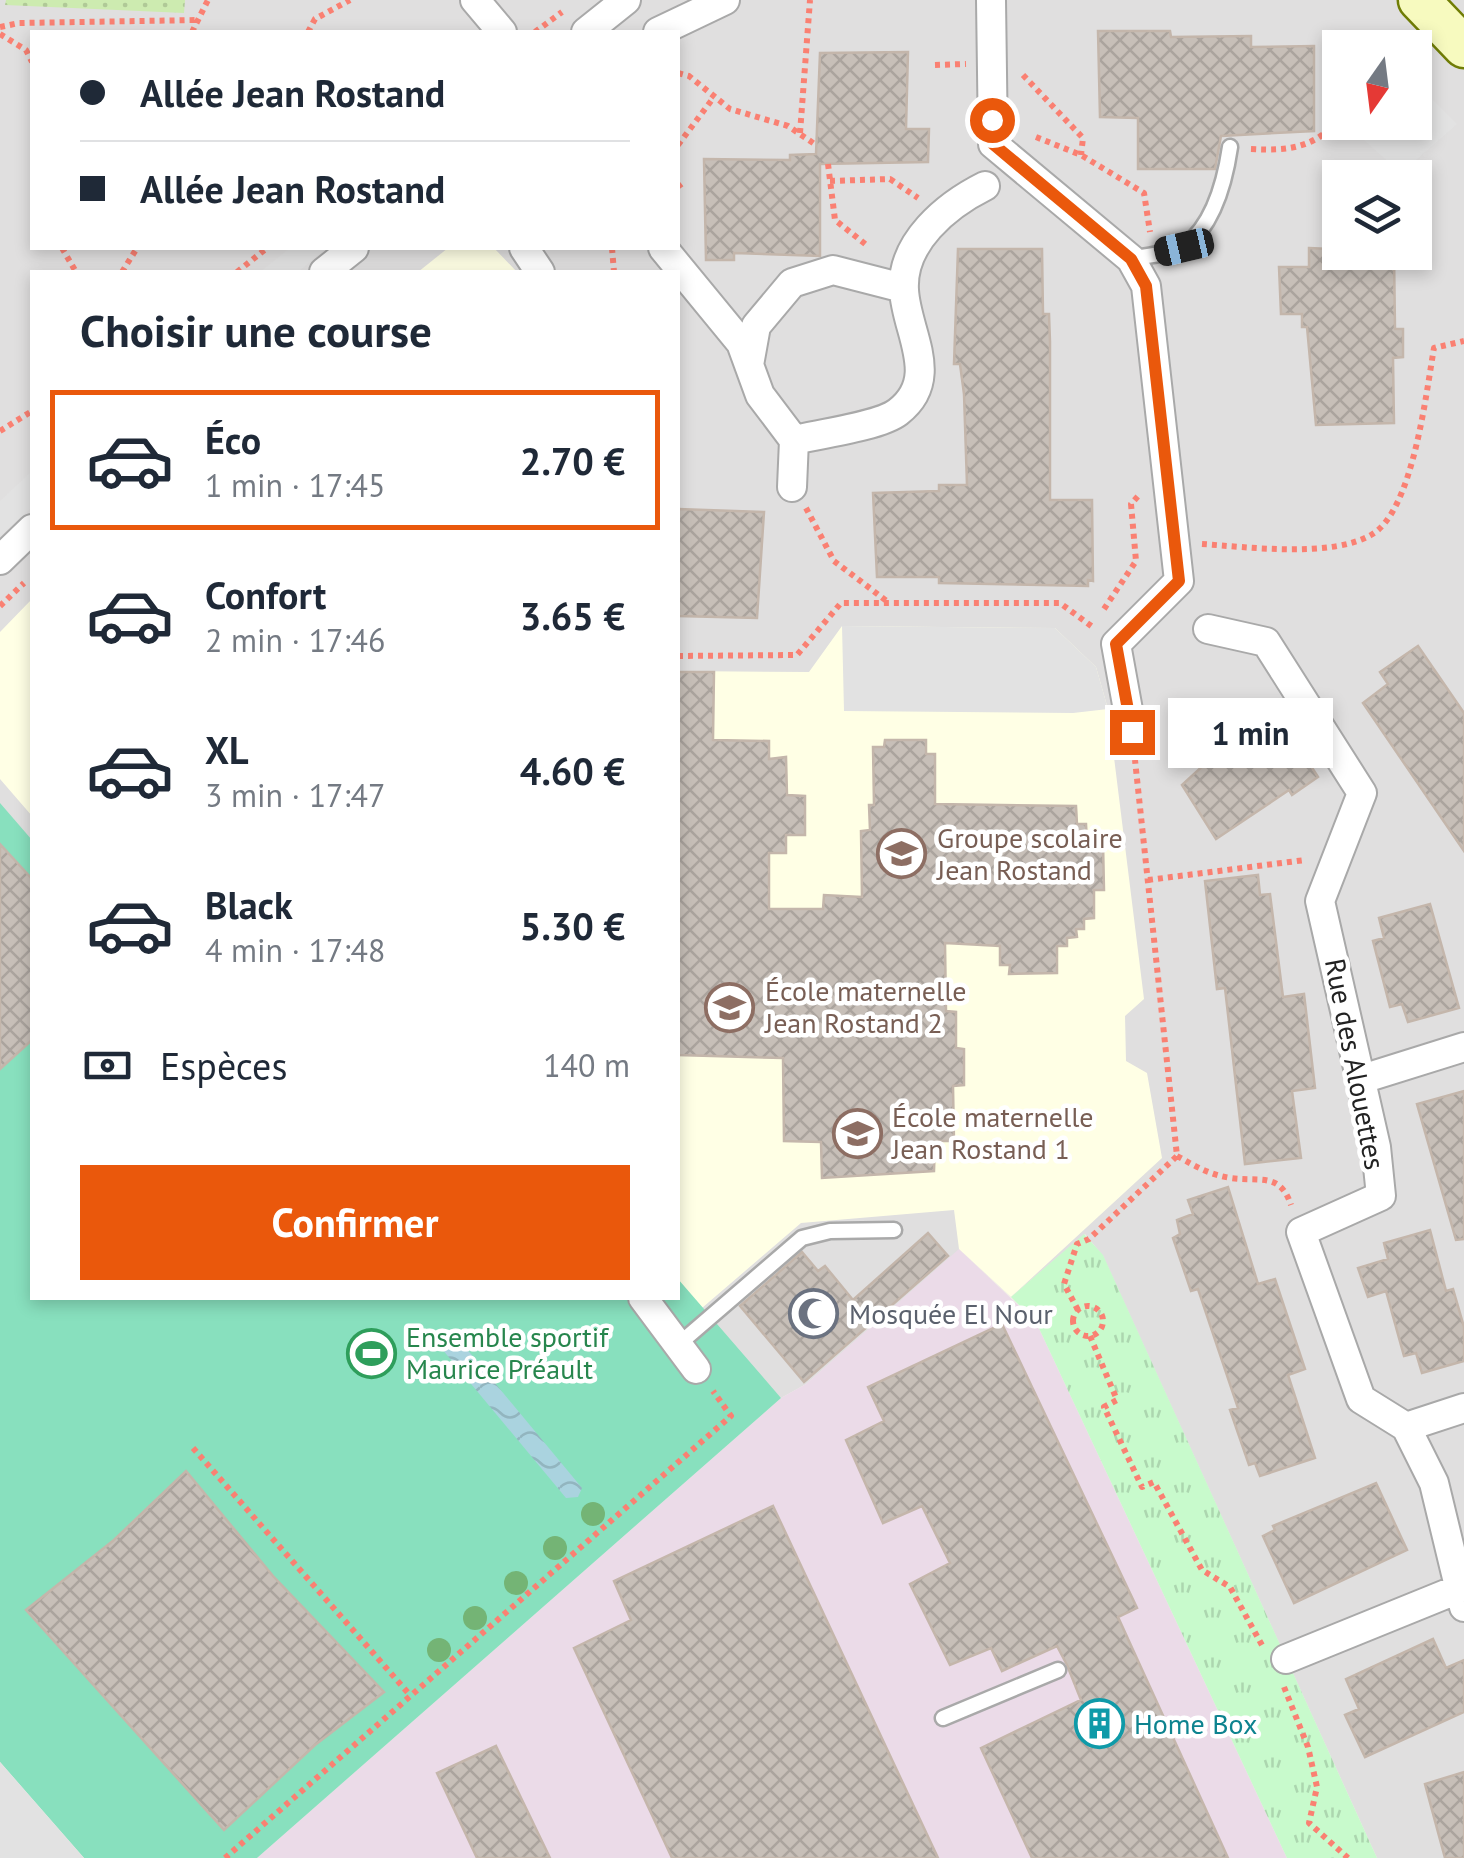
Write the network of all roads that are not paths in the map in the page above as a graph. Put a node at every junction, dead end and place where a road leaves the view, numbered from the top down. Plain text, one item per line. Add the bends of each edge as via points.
1 (475, 0) edge
2 (626, 0) edge
3 (724, 0) edge
4 (991, 0) edge
5 (1419, 0) edge
6 (500, 30) edge
7 (588, 30) edge
8 (662, 30) edge
9 (1464, 46) edge
10 (1230, 147) road end
11 (985, 186) dead end
12 (352, 250) edge
13 (665, 250) edge
14 (1142, 256) junction
15 (326, 270) edge
16 (889, 284) junction
17 (750, 365) junction
18 (794, 440) junction
19 (792, 487) road end
20 (30, 531) edge
21 (2, 558) edge
22 (1208, 629) dead end
23 (1132, 732) road end
24 (1464, 1047) edge
25 (1362, 1079) junction
26 (894, 1230) dead end
27 (645, 1300) edge
28 (679, 1344) junction
29 (696, 1369) road end
30 (1464, 1408) edge
31 (1406, 1427) junction
32 (1460, 1598) edge
33 (1280, 1662) road end
34 (1058, 1670) dead end
35 (943, 1718) dead end

1 - 6 street
2 - 7 street
3 - 8 street
4 - 14 street via 993,144
5 - 9 street
10 - 14 lane via 1225,182 1208,218 1184,247
11 - 16 street via 953,202
12 - 15 street
13 - 17 street via 741,343
14 - 23 street via 1179,581 1116,644
16 - 17 street via 833,270 792,283 756,326
16 - 18 street via 922,366 915,396 895,415
17 - 18 street via 760,395
18 - 19 street
20 - 21 street
22 - 25 street, Rue des Alouettes via 1266,642 1362,793 1320,901
24 - 25 street
25 - 31 street, Rue des Alouettes via 1381,1196 1301,1232 1361,1398
26 - 28 lane via 802,1238
27 - 28 street
28 - 29 street
30 - 31 street
31 - 32 street via 1434,1484
32 - 33 street
34 - 35 lane

